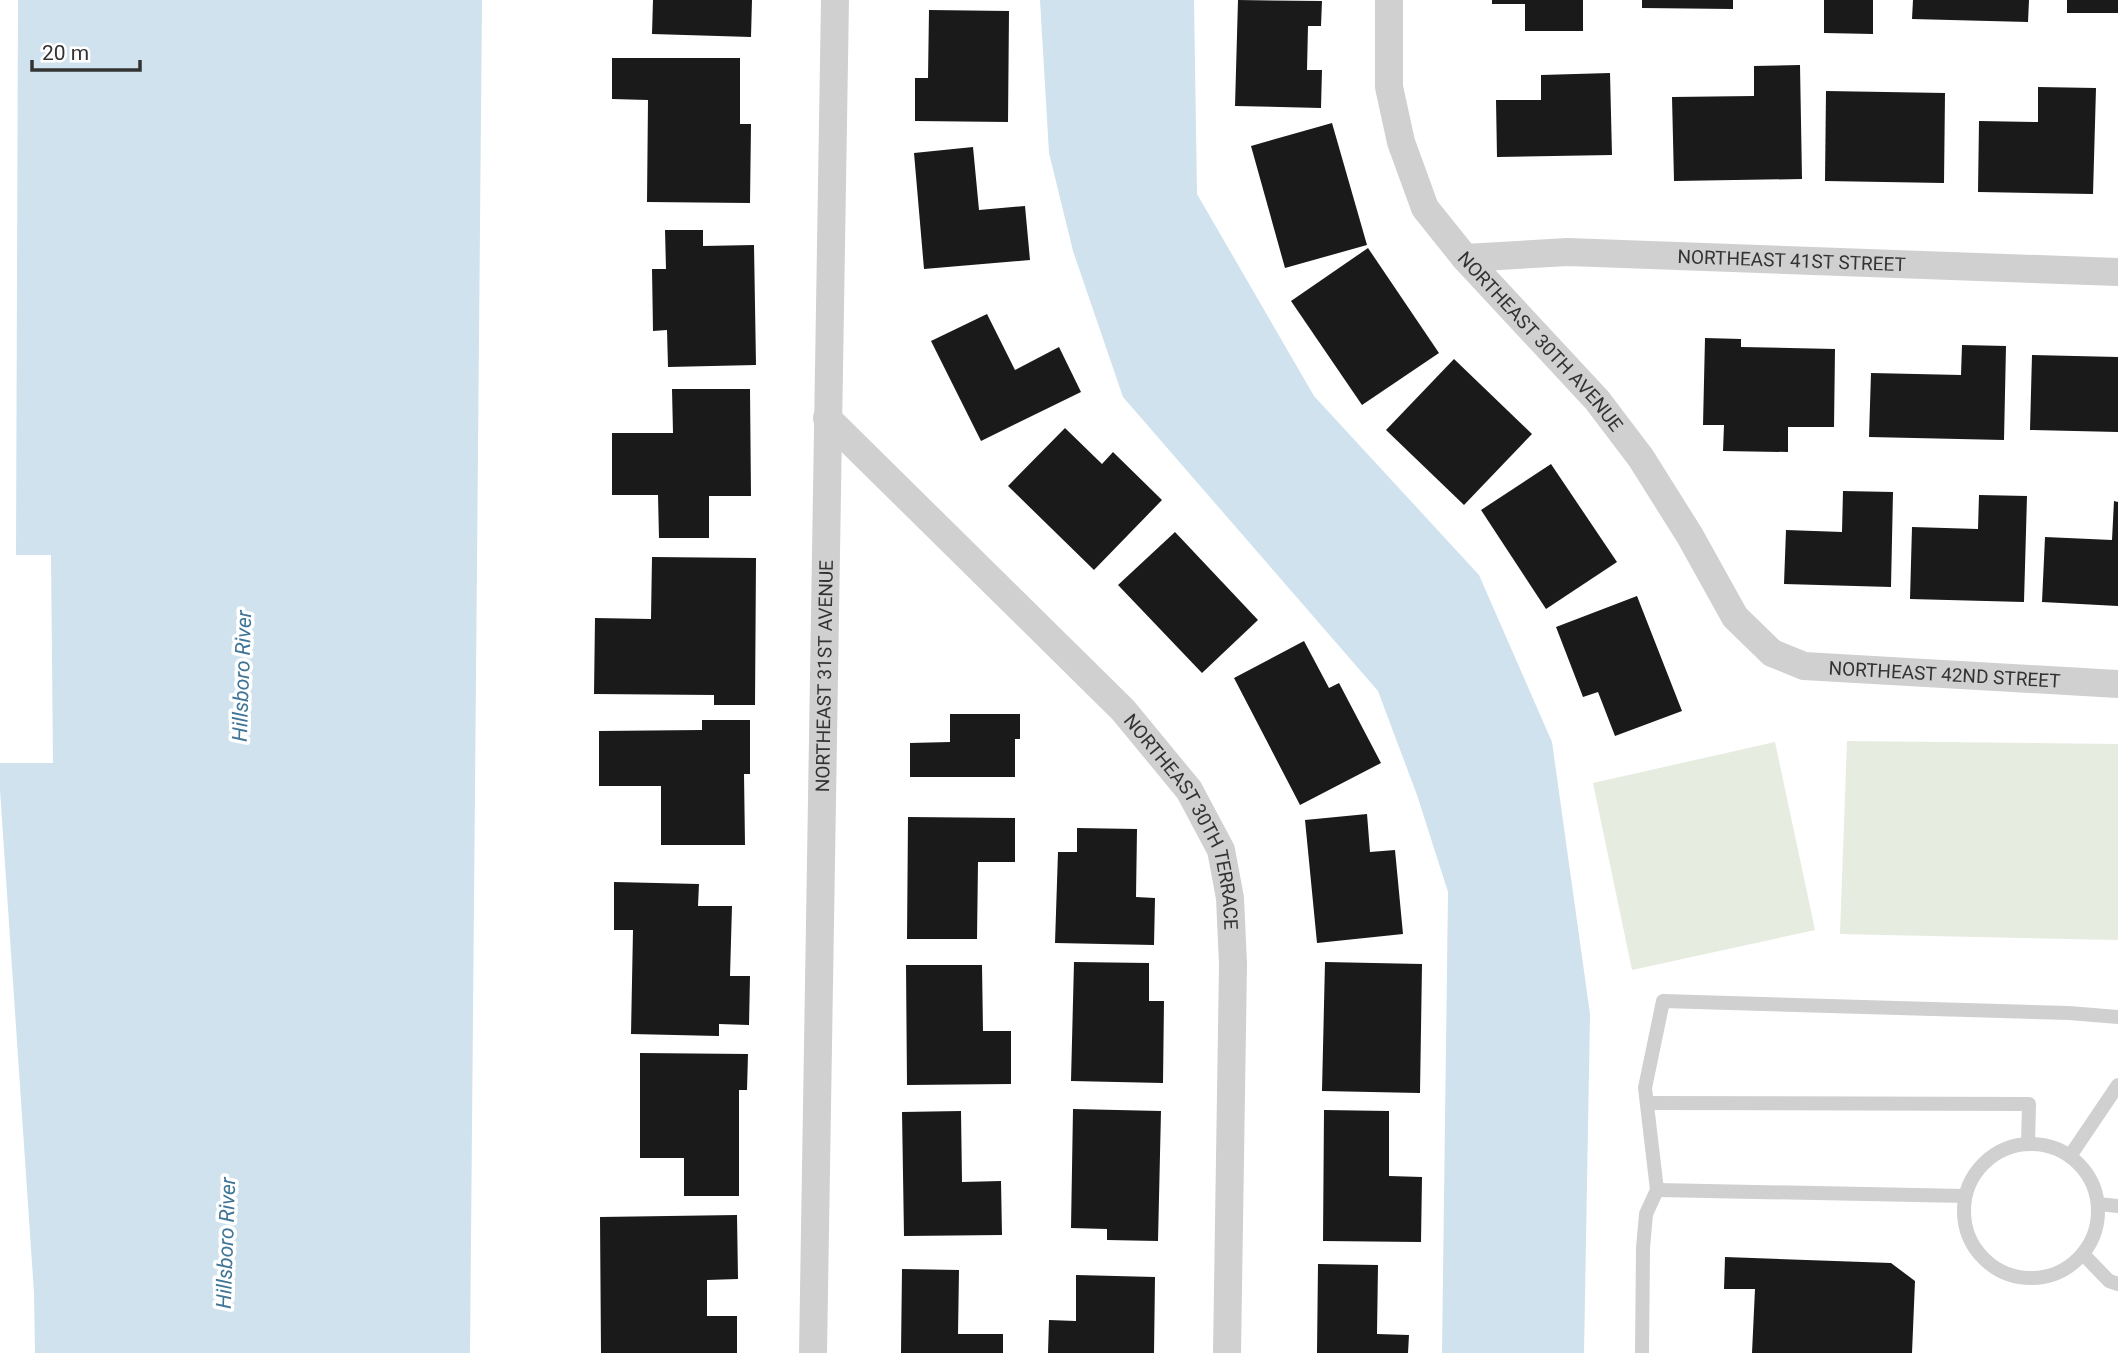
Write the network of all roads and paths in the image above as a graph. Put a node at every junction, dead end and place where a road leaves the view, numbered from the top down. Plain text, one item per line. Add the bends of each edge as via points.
1 (835, 0) edge
2 (1389, 0) edge
3 (1465, 258) junction
4 (2118, 271) edge
5 (827, 418) junction
6 (1772, 653) joint
7 (2118, 684) edge
8 (2118, 1017) edge
9 (2118, 1085) edge
10 (1647, 1103) junction
11 (2028, 1144) junction
12 (2070, 1156) junction
13 (1657, 1190) junction
14 (1965, 1196) junction
15 (2098, 1204) junction
16 (2118, 1206) edge
17 (2083, 1254) junction
18 (2118, 1284) edge
19 (813, 1353) edge
20 (1227, 1353) edge
21 (1642, 1353) edge

1 - 5 street, NORTHEAST 31ST AVENUE
2 - 3 street, NORTHEAST 30TH AVENUE via 1389,87 1401,142 1425,208
3 - 4 street, NORTHEAST 41ST STREET via 1568,252
3 - 6 street, NORTHEAST 30TH AVENUE via 1597,400 1641,458 1735,617
5 - 19 street, NORTHEAST 31ST AVENUE
5 - 20 street, NORTHEAST 30TH TERRACE via 1123,710 1189,790 1221,850 1230,898 1233,964
6 - 7 street, NORTHEAST 42ND STREET via 1804,666
8 - 10 lane via 1663,1001 1645,1088
9 - 12 lane
10 - 11 lane via 2029,1104
10 - 13 lane
11 - 12 lane via 2050,1146
11 - 14 lane via 2007,1148 1988,1159 1973,1176
12 - 15 lane via 2086,1171
13 - 14 lane
13 - 21 lane via 1646,1214
14 - 17 lane via 1964,1219 1970,1240 1983,1258 2002,1271 2045,1277
15 - 16 lane
15 - 17 lane via 2095,1235
17 - 18 lane via 2109,1281

